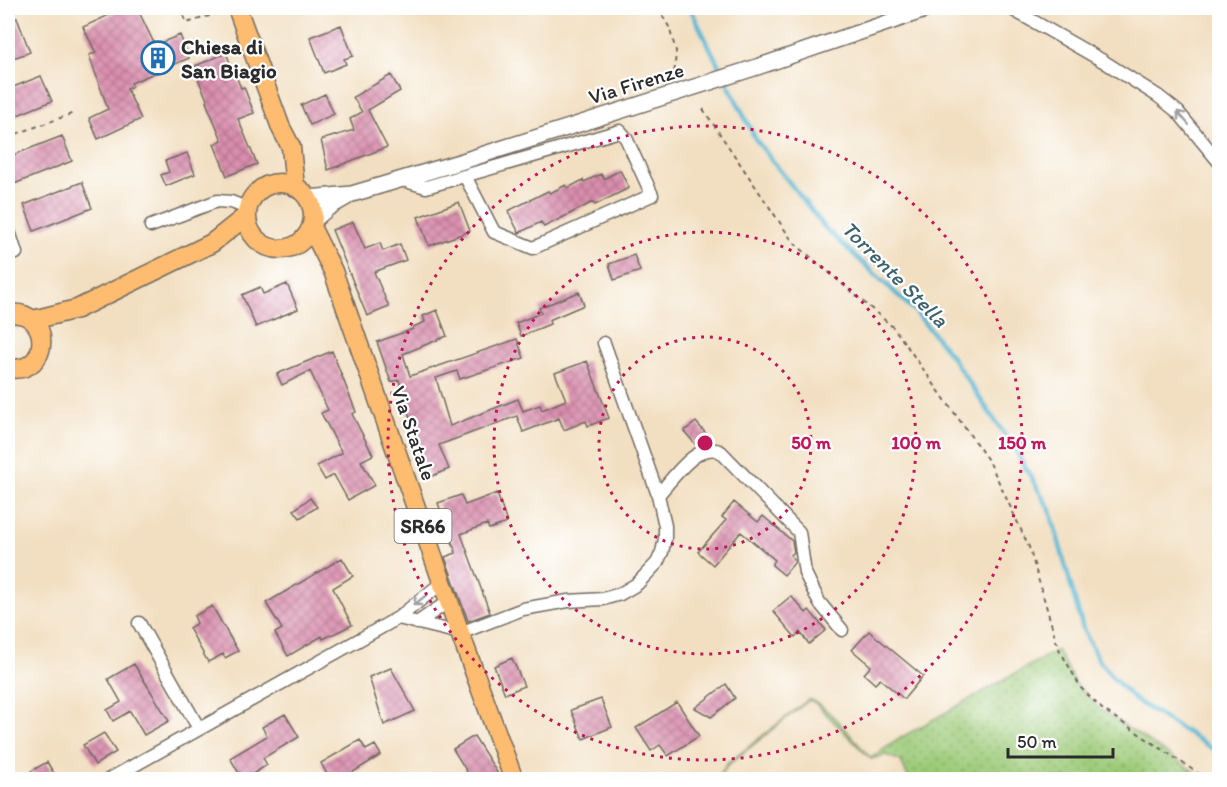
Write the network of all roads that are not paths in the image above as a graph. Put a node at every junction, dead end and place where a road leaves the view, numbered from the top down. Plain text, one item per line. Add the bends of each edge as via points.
1 (931, 8) edge
2 (1010, 8) edge
3 (231, 9) edge
4 (281, 128) junction
5 (1220, 164) edge
6 (465, 176) junction
7 (399, 179) junction
8 (276, 183) junction
9 (301, 192) junction
10 (352, 194) junction
11 (247, 212) junction
12 (312, 224) junction
13 (151, 226) dead end
14 (8, 228) edge
15 (256, 239) junction
16 (212, 243) junction
17 (290, 248) junction
18 (16, 253) dead end
19 (333, 271) junction
20 (77, 309) junction
21 (9, 311) edge
22 (33, 320) junction
23 (604, 343) dead end
24 (42, 344) junction
25 (8, 368) edge
26 (658, 495) junction
27 (442, 582) junction
28 (449, 601) junction
29 (398, 618) junction
30 (139, 623) dead end
31 (417, 623) junction
32 (842, 630) dead end
33 (460, 633) junction
34 (198, 727) junction
35 (108, 780) edge
36 (514, 780) edge

1 - 7 street, Via Firenze
5 -> 2 street via 1178,112 1158,96
3 - 4 main road, SR66
4 - 8 main road, SR66 via 282,163
4 - 9 main road, SR66 via 291,147
6 - 6 street via 620,131 652,195 533,248 494,232
6 - 7 street via 426,187
7 - 10 street, Via Firenze
8 - 9 main road
8 - 11 main road via 256,193
9 - 10 street
9 - 12 main road, SR66 via 313,211
10 - 12 street via 328,208
11 - 13 street via 231,202 218,201
11 - 15 main road
11 - 16 main road
12 - 17 main road via 306,236
12 - 19 main road, Via Statale / SR66
14 - 18 street
15 - 16 main road
15 - 17 main road via 271,248
16 - 20 main road
17 - 19 main road via 312,256
19 - 27 main road, Via Statale / SR66
20 - 22 main road
20 - 24 main road
21 - 22 main road
22 - 24 main road
23 - 26 street
24 - 25 main road via 31,364
26 - 32 street via 699,452 721,452 799,532 805,573 819,602
26 - 33 street via 665,526 663,552 637,584 603,599 523,609
27 - 28 main road, Via Statale / SR66
27 -> 29 street
28 - 31 street
28 - 33 main road, Via Statale / SR66
29 - 31 street
29 - 34 street
30 - 34 street
31 - 33 street
33 - 36 main road, Via Statale / SR66
34 - 35 street

